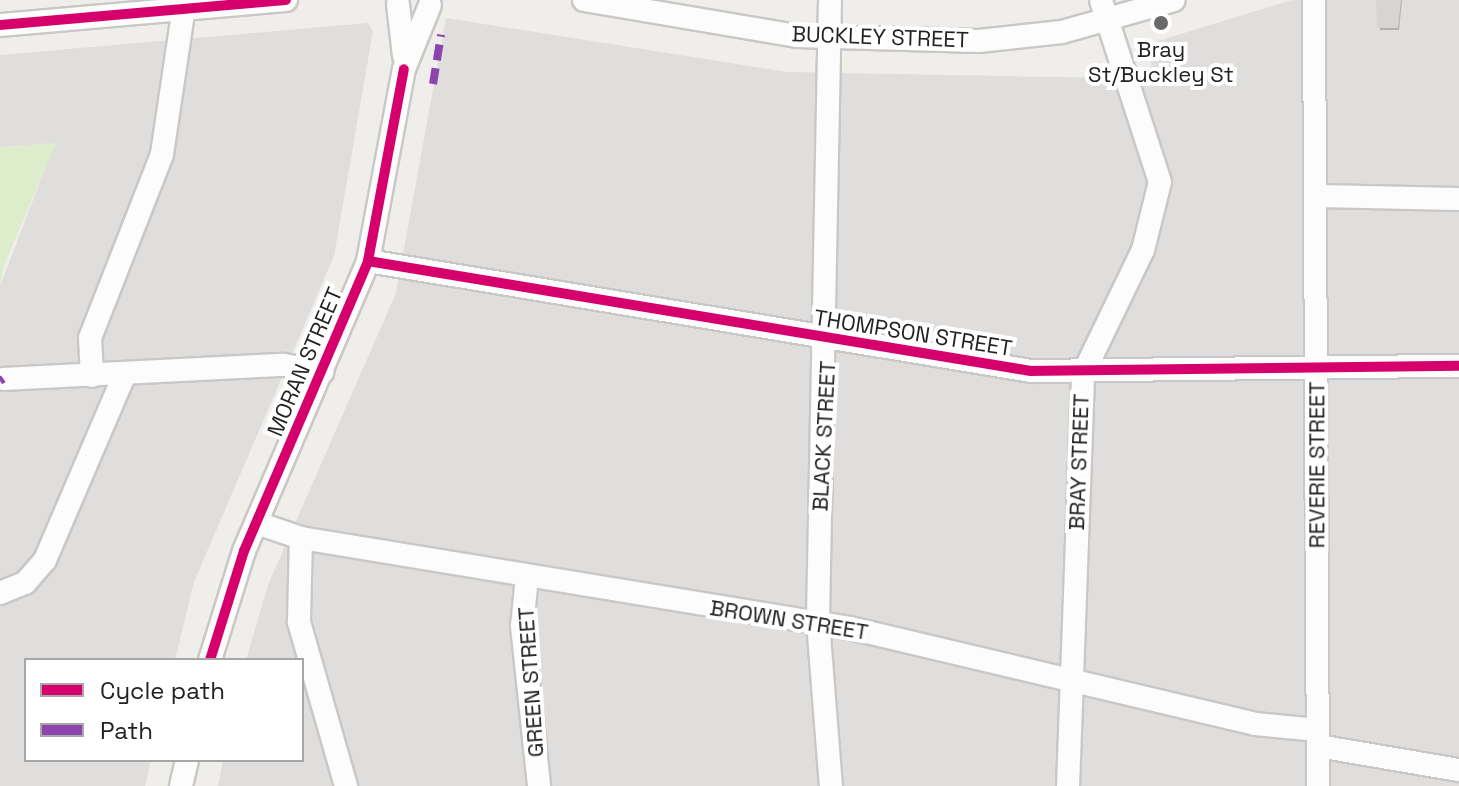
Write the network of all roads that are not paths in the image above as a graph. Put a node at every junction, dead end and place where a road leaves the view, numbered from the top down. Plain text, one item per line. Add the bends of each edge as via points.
1 (157, 0) edge
2 (286, 0) edge
3 (584, 0) edge
4 (830, 0) edge
5 (1174, 0) edge
6 (1314, 0) edge
7 (396, 2) edge
8 (434, 3) edge
9 (617, 3) edge
10 (186, 4) edge
11 (1104, 10) edge
12 (0, 13) edge
13 (0, 25) edge
14 (830, 38) junction
15 (404, 69) junction
16 (1318, 196) junction
17 (1459, 199) edge
18 (368, 261) junction
19 (828, 341) junction
20 (1459, 366) edge
21 (1317, 368) junction
22 (322, 372) junction
23 (125, 373) junction
24 (1083, 374) junction
25 (92, 376) junction
26 (3, 379) dead end
27 (257, 523) junction
28 (301, 538) junction
29 (527, 577) junction
30 (0, 593) edge
31 (818, 622) junction
32 (211, 658) edge
33 (1072, 680) junction
34 (1318, 738) junction
35 (187, 762) edge
36 (1459, 770) edge
37 (181, 786) edge
38 (346, 786) edge
39 (539, 786) edge
40 (831, 786) edge
41 (1068, 786) edge
42 (1318, 786) edge

1 - 12 street
2 - 10 street
3 - 9 street, BUCKLEY STREET
4 - 14 street, BLACK STREET
5 - 11 street, BUCKLEY STREET
6 - 16 street, REVERIE STREET
7 - 8 street
7 - 15 street, MORAN STREET
8 - 15 street, MORAN STREET
9 - 14 street, BUCKLEY STREET
10 - 13 street
10 - 25 street via 162,154 90,338
11 - 14 street, BUCKLEY STREET via 979,41
11 - 24 street, BRAY STREET via 1153,145 1159,202
14 - 19 street, BLACK STREET
15 - 18 street, MORAN STREET
16 - 17 street
16 - 21 street, REVERIE STREET
18 - 19 street, THOMPSON STREET
18 - 22 street, MORAN STREET
19 - 24 street, THOMPSON STREET
19 - 31 street, BLACK STREET
20 - 21 street, THOMPSON STREET
21 - 24 street, THOMPSON STREET
21 - 34 street, REVERIE STREET
22 - 23 street via 284,365
22 - 27 street, MORAN STREET
23 - 25 street
23 - 30 street via 45,560 25,583
24 - 33 street, BRAY STREET
25 - 26 street
27 - 28 street, BROWN STREET
27 - 32 street, MORAN STREET
28 - 29 street, BROWN STREET
28 - 38 street via 299,622
29 - 31 street, BROWN STREET
29 - 39 street, GREEN STREET via 522,626
31 - 33 street, BROWN STREET
31 - 40 street, BLACK STREET
33 - 34 street, BROWN STREET
33 - 41 street, BRAY STREET
34 - 36 street, BROWN STREET
34 - 42 street, REVERIE STREET
35 - 37 street

